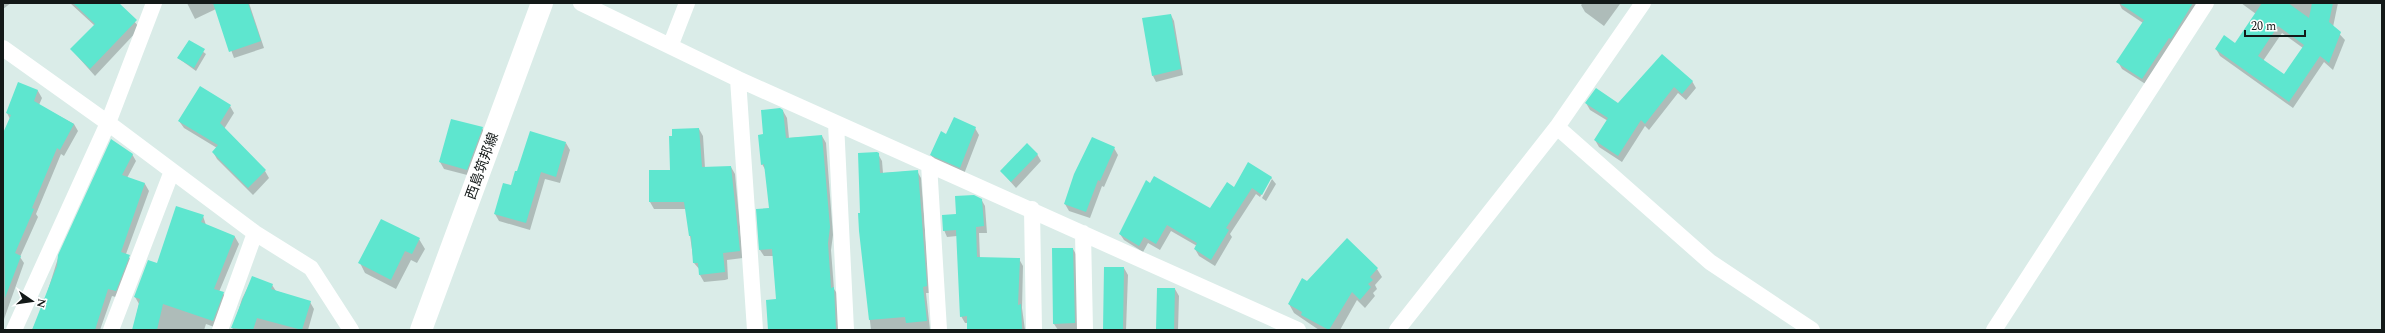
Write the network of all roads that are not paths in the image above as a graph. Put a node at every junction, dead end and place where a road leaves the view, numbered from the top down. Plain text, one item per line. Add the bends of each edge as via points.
1 (154, 3) edge
2 (542, 3) edge
3 (581, 3) edge
4 (687, 3) edge
5 (1643, 3) edge
6 (2206, 3) edge
7 (671, 44) junction
8 (3, 48) edge
9 (738, 78) junction
10 (108, 123) junction
11 (836, 123) junction
12 (1557, 127) junction
13 (929, 164) junction
14 (172, 171) junction
15 (1032, 210) junction
16 (256, 233) junction
17 (1083, 233) junction
18 (14, 330) edge
19 (111, 330) edge
20 (220, 330) edge
21 (350, 330) edge
22 (422, 330) edge
23 (755, 330) edge
24 (846, 330) edge
25 (939, 330) edge
26 (1034, 330) edge
27 (1085, 330) edge
28 (1298, 330) edge
29 (1397, 330) edge
30 (1812, 330) edge
31 (1994, 330) edge

1 - 10 street
2 - 22 main road, 西島筑邦線
3 - 7 street
4 - 7 street
5 - 12 street
6 - 31 street
7 - 9 street
8 - 10 street
9 - 11 street
9 - 23 street
10 - 14 street
10 - 18 street
11 - 13 street
11 - 24 street
12 - 29 street
12 - 30 street via 1710,262
13 - 15 street
13 - 25 street
14 - 16 street
14 - 19 street
15 - 17 street
15 - 26 street
16 - 20 street
16 - 21 street via 311,268
17 - 27 street
17 - 28 street

